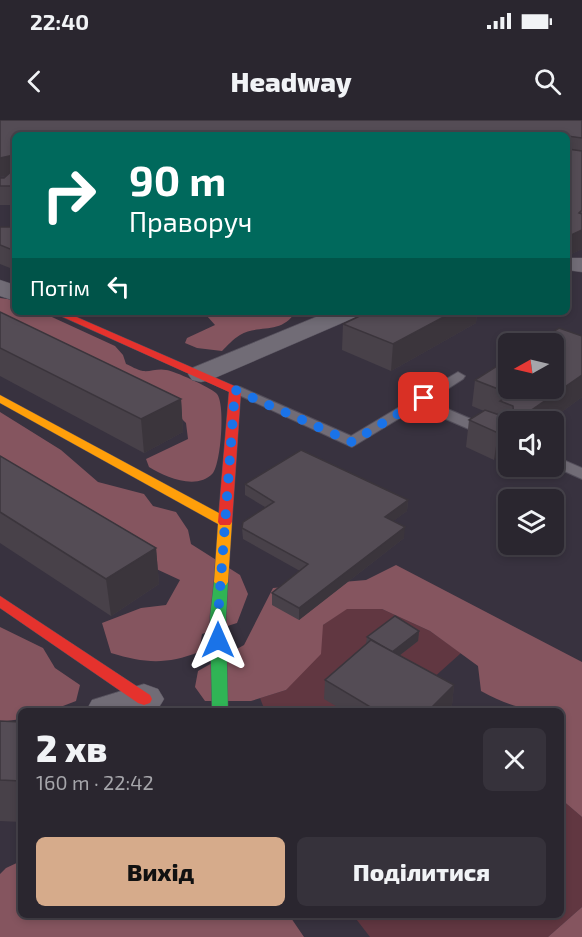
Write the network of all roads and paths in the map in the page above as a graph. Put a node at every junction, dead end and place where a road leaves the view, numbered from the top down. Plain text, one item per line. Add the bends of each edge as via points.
1 (64, 315) edge
2 (341, 315) edge
3 (201, 374) junction
4 (458, 376) dead end
5 (235, 390) junction
6 (0, 398) edge
7 (417, 401) junction
8 (498, 437) edge
9 (564, 466) edge
10 (582, 474) edge
11 (225, 522) junction
12 (0, 601) edge
13 (144, 699) joint
14 (116, 708) edge
15 (220, 708) edge

1 - 3 street
2 - 3 street
3 - 5 street
4 - 7 lane
5 - 7 lane via 352,442
5 - 11 street
6 - 11 street
7 - 8 lane
9 - 10 lane
11 - 15 street via 218,617
12 - 13 street
13 - 14 street

